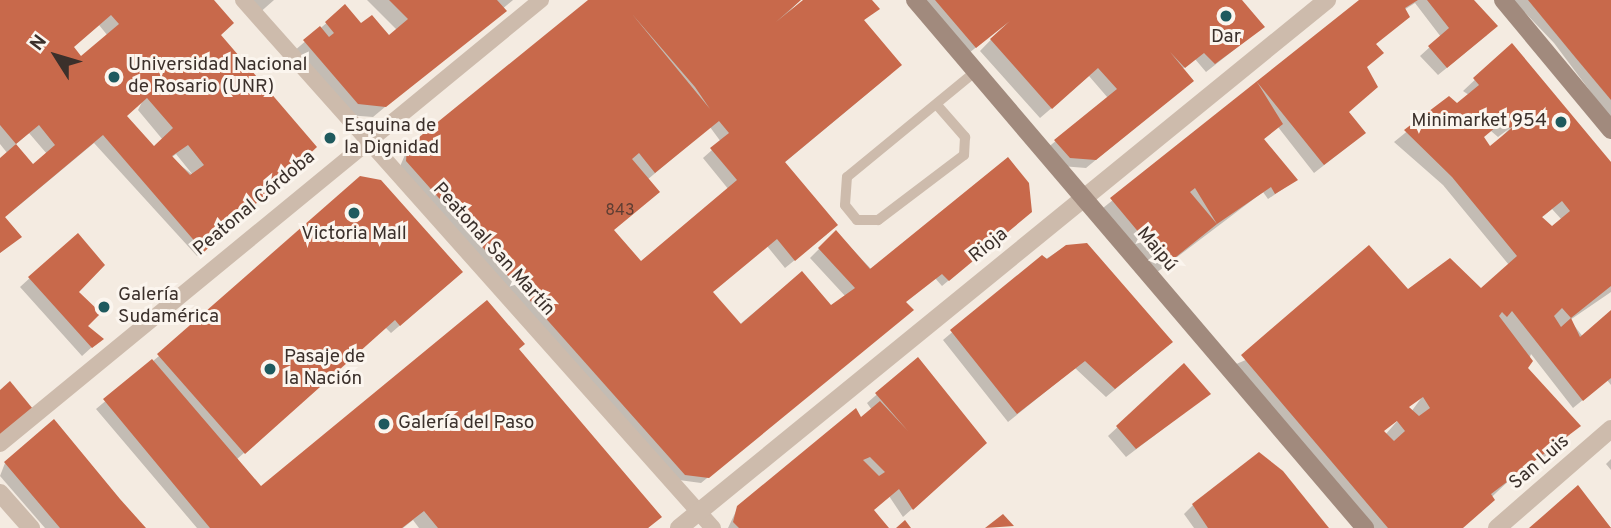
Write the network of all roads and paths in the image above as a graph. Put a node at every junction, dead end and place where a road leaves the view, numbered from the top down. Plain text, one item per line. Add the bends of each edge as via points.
1 (243, 0) edge
2 (541, 0) edge
3 (915, 0) edge
4 (1327, 0) edge
5 (1503, 0) edge
6 (976, 71) junction
7 (937, 105) junction
8 (1611, 130) edge
9 (366, 139) junction
10 (1083, 196) junction
11 (1611, 429) edge
12 (0, 444) edge
13 (0, 493) edge
14 (698, 512) junction
15 (31, 528) edge
16 (679, 528) edge
17 (713, 528) edge
18 (1365, 528) edge
19 (1497, 528) edge

1 - 9 street, Peatonal San Martín
2 - 9 street, Peatonal Córdoba
3 - 6 main road, Maipú
4 - 10 street, Rioja
5 - 8 main road
6 - 7 lane
6 - 10 main road, Maipú
7 - 7 lane via 847,177 845,205 857,219 878,220 964,155 965,137
9 - 12 street, Peatonal Córdoba
9 - 14 street, Peatonal San Martín
10 - 14 street, Rioja
10 - 18 main road, Maipú
11 - 19 street, San Luis
13 - 15 street
14 - 16 street, Rioja
14 - 17 street, Peatonal San Martín

